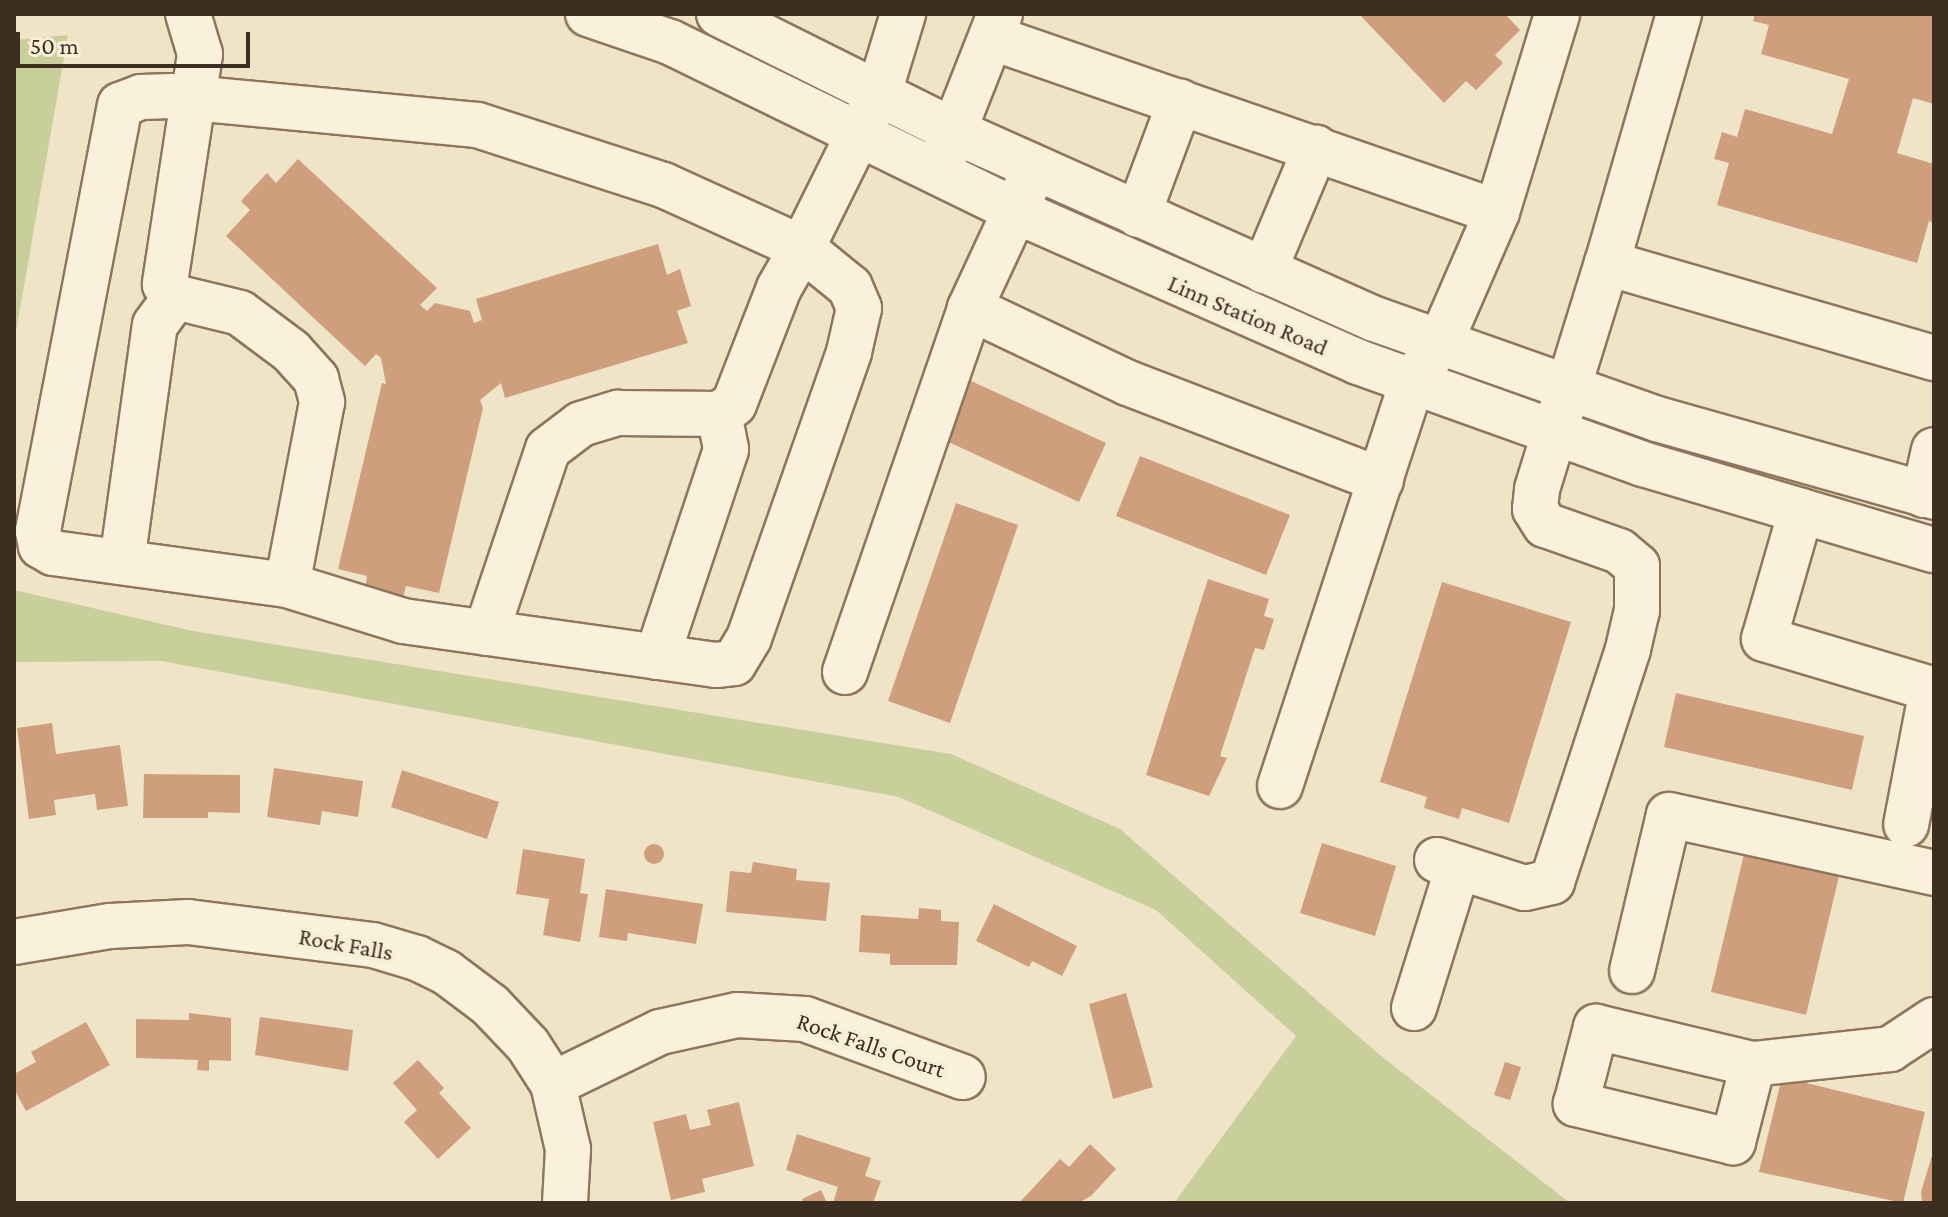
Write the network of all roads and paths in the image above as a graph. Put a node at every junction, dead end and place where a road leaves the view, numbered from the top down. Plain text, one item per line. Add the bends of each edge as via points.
1 (188, 14) edge
2 (588, 14) edge
3 (719, 14) edge
4 (903, 14) edge
5 (1557, 14) edge
6 (1679, 14) edge
7 (996, 26) edge
8 (879, 93) junction
9 (196, 98) junction
10 (1180, 102) junction
11 (956, 132) junction
12 (857, 135) junction
13 (1316, 147) junction
14 (1035, 168) junction
15 (936, 172) junction
16 (1016, 211) junction
17 (1497, 212) junction
18 (1138, 215) junction
19 (802, 248) junction
20 (1607, 263) junction
21 (1264, 271) junction
22 (175, 297) junction
23 (970, 308) junction
24 (1441, 341) junction
25 (1934, 358) edge
26 (1412, 382) junction
27 (1568, 388) junction
28 (719, 414) junction
29 (1553, 432) junction
30 (1934, 450) edge
31 (1381, 480) junction
32 (1929, 496) edge
33 (1801, 511) junction
34 (1934, 550) edge
35 (122, 562) junction
36 (287, 585) junction
37 (486, 633) junction
38 (657, 657) junction
39 (845, 672) dead end
40 (1280, 786) dead end
41 (1906, 825) dead end
42 (1934, 873) edge
43 (14, 942) edge
44 (1632, 971) dead end
45 (1414, 1008) dead end
46 (1934, 1020) edge
47 (1753, 1064) dead end
48 (963, 1077) dead end
49 (553, 1084) junction
50 (565, 1203) edge

1 - 9 street via 200,54
2 - 12 street, Linn Station Road via 670,42
3 - 8 street, Linn Station Road
4 - 8 street
5 - 17 street
6 - 20 street
7 - 10 street
7 - 11 street
8 - 11 street, Linn Station Road
8 - 12 street
9 - 19 street via 477,125 663,185
9 - 22 street via 165,284
9 - 35 street via 141,97 120,105 115,116 38,531 41,546 53,553
10 - 13 street
10 - 18 street
11 - 14 street, Linn Station Road
11 - 15 street
12 - 15 street, Linn Station Road
12 - 19 street
13 - 17 street
13 - 21 street
14 - 16 street
14 - 18 street, Linn Station Road
15 - 16 street, Linn Station Road
16 - 23 street
16 - 26 street, Linn Station Road via 1198,294
17 - 24 street
18 - 21 street, Linn Station Road
19 - 28 street via 779,288 734,404
19 - 38 street via 850,287 859,308 849,352 749,638 734,663
20 - 25 street
20 - 27 street
21 - 24 street, Linn Station Road
22 - 35 street via 155,325
22 - 36 street via 240,313 291,351 316,379 322,402
23 - 31 street via 1128,383
23 - 39 street
24 - 26 street
24 - 27 street, Linn Station Road
26 - 29 street, Linn Station Road
26 - 31 street
27 - 29 street
27 - 32 street, Linn Station Road via 1657,419
28 - 37 street via 618,413 581,424 548,449
28 - 38 street via 726,449
29 - 33 street, Linn Station Road
29 - 45 street via 1535,509 1545,525 1619,551 1637,566 1637,611 1552,882 1525,888 1448,864
30 - 32 street
31 - 40 street
33 - 34 street, Linn Station Road
33 - 41 street via 1764,639 1932,689
35 - 36 street
36 - 37 street via 403,621
37 - 38 street
42 - 44 street via 1669,815
43 - 49 street, Rock Falls via 110,926 188,922 373,945 417,958 466,985 528,1045
46 - 47 street via 1890,1049
48 - 49 street, Rock Falls Court via 805,1019 737,1015 660,1032
49 - 50 street, Rock Falls via 568,1149

